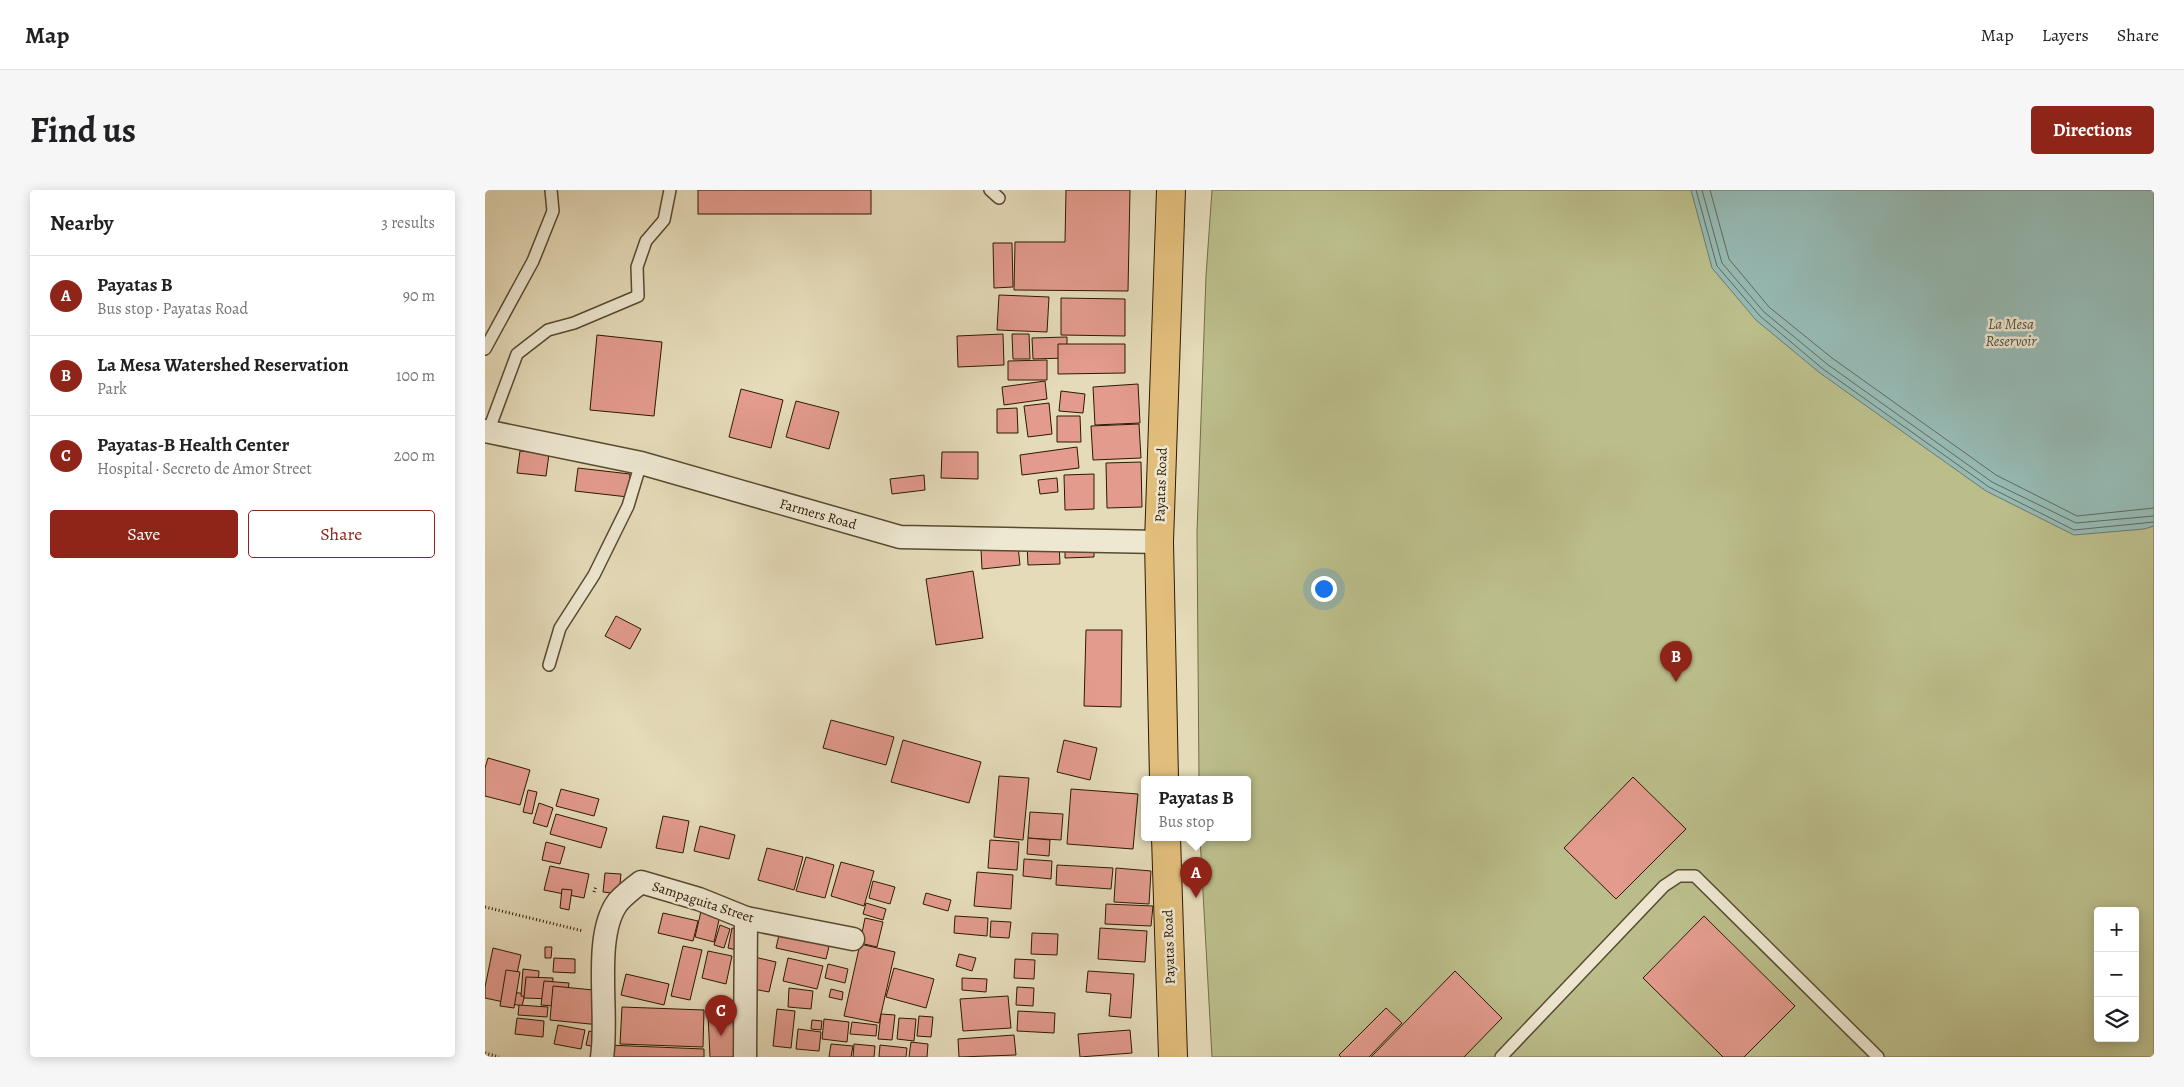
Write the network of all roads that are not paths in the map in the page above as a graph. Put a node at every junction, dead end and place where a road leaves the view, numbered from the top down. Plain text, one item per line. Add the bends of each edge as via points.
1 (551, 190) edge
2 (670, 190) edge
3 (990, 190) edge
4 (1171, 190) edge
5 (999, 198) dead end
6 (485, 349) edge
7 (487, 431) edge
8 (641, 463) junction
9 (1159, 542) junction
10 (549, 665) dead end
11 (1164, 776) edge
12 (1165, 841) edge
13 (746, 918) junction
14 (853, 939) dead end
15 (603, 1057) edge
16 (745, 1057) edge
17 (1173, 1057) edge
18 (1501, 1057) edge
19 (1878, 1057) edge

1 - 6 lane via 553,211 533,261
2 - 7 lane via 664,220 646,241 637,267 638,296 548,330 517,354
3 - 5 lane
4 - 9 main road, Payatas Road
7 - 8 street, Farmers Road
8 - 9 street, Farmers Road via 900,538
8 - 10 lane via 628,506 594,575 560,628
9 - 11 main road, Payatas Road
12 - 17 main road, Payatas Road
13 - 14 street, Sampaguita Street
13 - 15 street, Sampaguita Street via 699,899 641,882 618,903 604,941
13 - 16 street
18 - 19 lane via 1664,886 1679,876 1695,876

